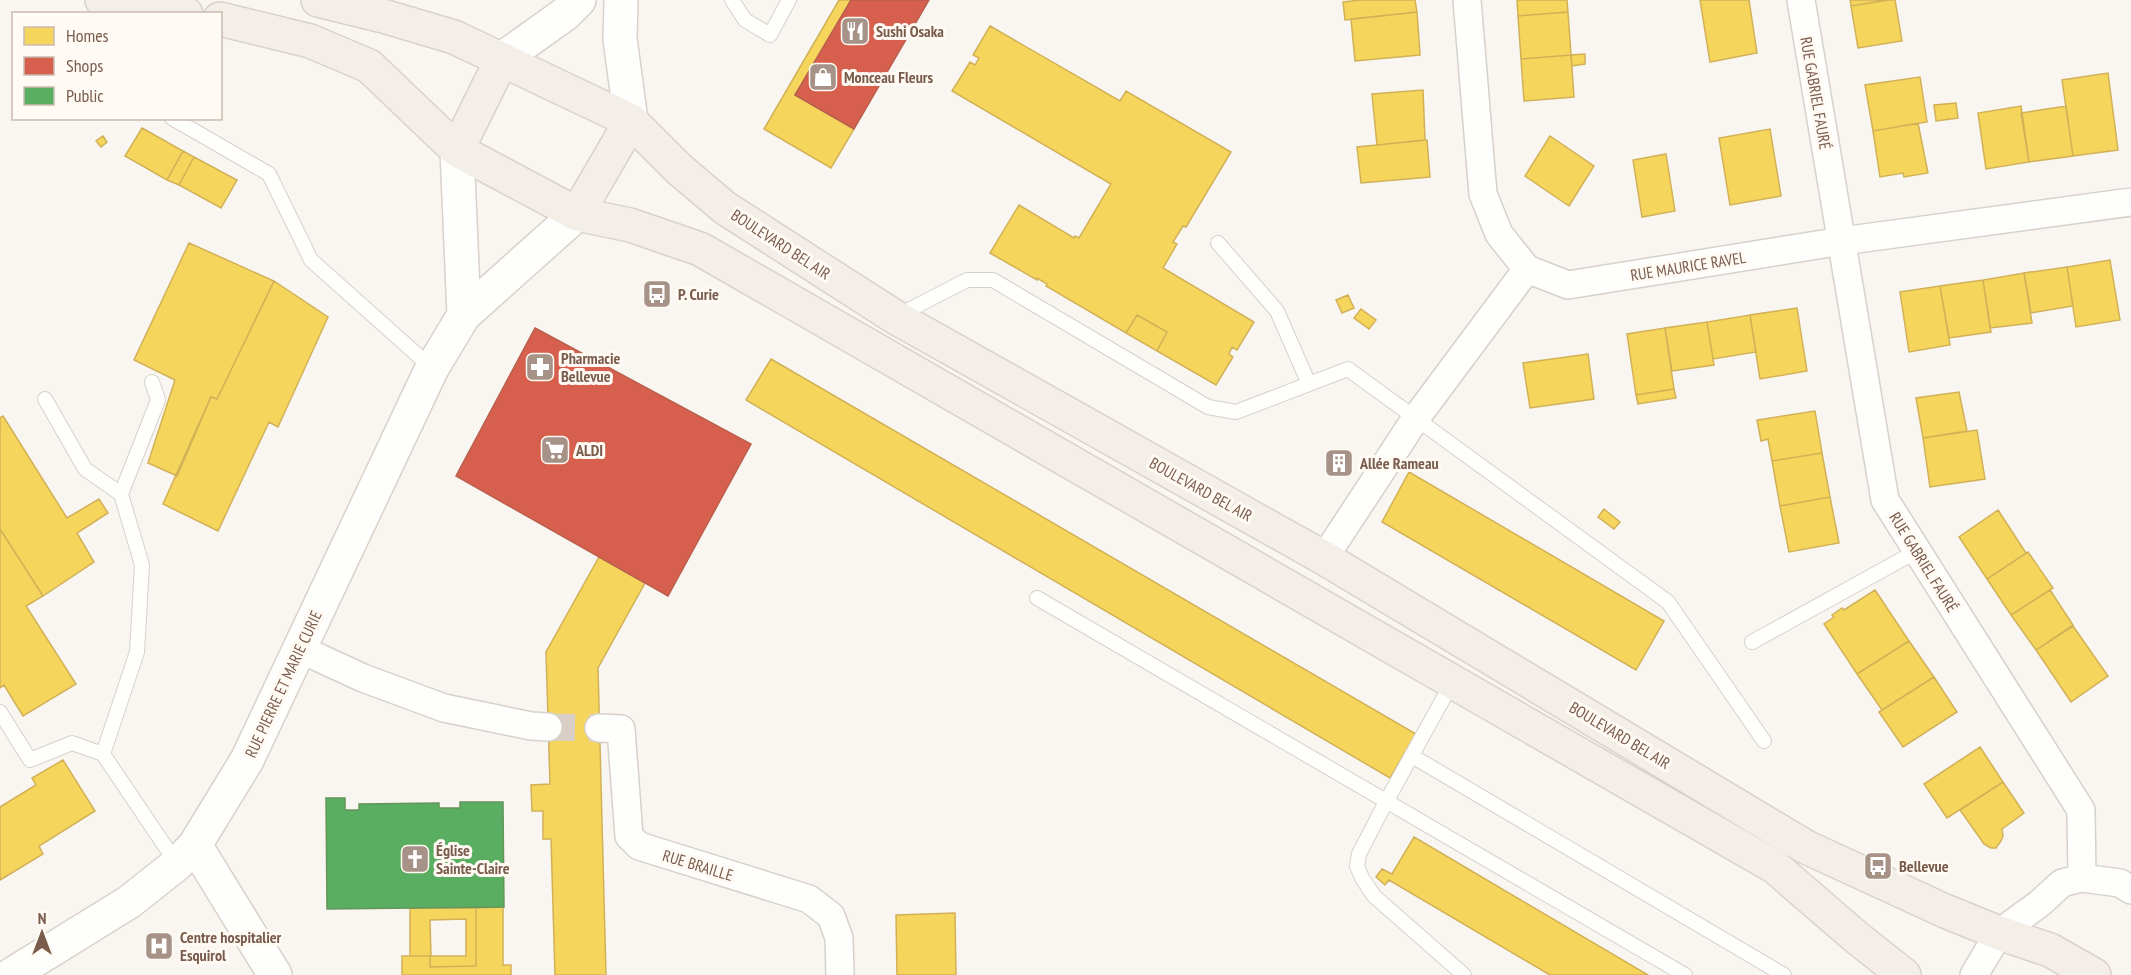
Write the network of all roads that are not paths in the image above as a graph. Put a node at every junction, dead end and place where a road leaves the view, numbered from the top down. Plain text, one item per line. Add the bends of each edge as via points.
1 (102, 0) edge
2 (318, 0) edge
3 (579, 0) edge
4 (621, 0) edge
5 (732, 0) edge
6 (789, 0) edge
7 (1467, 0) edge
8 (1801, 0) edge
9 (174, 12) edge
10 (222, 19) edge
11 (502, 59) junction
12 (175, 120) edge
13 (631, 121) junction
14 (457, 150) junction
15 (2131, 202) edge
16 (577, 214) junction
17 (1842, 241) junction
18 (1218, 243) dead end
19 (1527, 269) junction
20 (464, 315) junction
21 (895, 317) junction
22 (432, 368) junction
23 (152, 382) dead end
24 (1309, 384) junction
25 (45, 399) dead end
26 (1416, 418) junction
27 (121, 494) junction
28 (1917, 551) junction
29 (1324, 558) junction
30 (1037, 598) dead end
31 (1752, 642) dead end
32 (300, 649) junction
33 (1453, 681) junction
34 (0, 712) edge
35 (548, 727) tunnel mouth
36 (599, 728) tunnel mouth
37 (1764, 741) dead end
38 (103, 754) junction
39 (1412, 756) junction
40 (1386, 802) junction
41 (186, 854) junction
42 (2082, 878) junction
43 (2131, 890) edge
44 (2000, 933) junction
45 (1975, 973) edge
46 (11, 975) edge
47 (275, 975) edge
48 (840, 975) edge
49 (1464, 975) edge
50 (1684, 975) edge
51 (1784, 975) edge
52 (1904, 975) edge
53 (2094, 975) edge

1 - 9 main road
2 - 11 main road, BOULEVARD BEL AIR via 454,37
3 - 11 main road
4 - 13 main road via 620,39
5 - 6 lane via 745,20 770,35
7 - 19 street via 1483,194 1499,234
8 - 17 street, RUE GABRIEL FAURÉ
10 - 14 main road via 310,41 369,66
11 - 13 main road, BOULEVARD BEL AIR
11 - 14 main road
12 - 22 lane via 269,174 310,260
13 - 16 main road, RUE PIERRE ET MARIE CURIE
13 - 21 main road, BOULEVARD BEL AIR via 725,208
14 - 16 main road
14 - 20 main road
15 - 17 street, RUE MAURICE RAVEL
16 - 20 main road, RUE PIERRE ET MARIE CURIE
16 - 33 main road via 630,225 700,249
17 - 19 street, RUE MAURICE RAVEL via 1568,285
17 - 28 street, RUE GABRIEL FAURÉ via 1886,500
18 - 24 lane via 1277,311
19 - 26 street
20 - 22 main road, RUE PIERRE ET MARIE CURIE
21 - 24 lane via 967,280 993,280 1208,407 1236,412
21 - 29 main road, BOULEVARD BEL AIR
22 - 32 main road, RUE PIERRE ET MARIE CURIE
23 - 27 lane via 158,400
24 - 26 lane via 1348,369
25 - 27 lane via 85,470
26 - 29 street
26 - 37 lane via 1668,602
27 - 38 lane via 142,565 137,652
28 - 31 lane
28 - 42 street, RUE GABRIEL FAURÉ via 2080,810
29 - 44 main road, BOULEVARD BEL AIR via 1806,847
30 - 40 lane
32 - 35 street via 444,708
32 - 41 main road, RUE PIERRE ET MARIE CURIE via 248,760
33 - 39 lane
33 - 52 main road via 1775,867
34 - 38 lane via 30,760 72,743
36 - 48 street, RUE BRAILLE via 621,729 629,836 639,846 809,899 831,916 839,938
38 - 41 lane
39 - 40 lane
39 - 51 lane
40 - 49 lane via 1359,854 1357,866 1362,878 1374,896
40 - 50 lane
41 - 46 main road, RUE PIERRE ET MARIE CURIE via 129,902
41 - 47 main road
42 - 43 street via 2120,884
42 - 44 street via 2062,884
44 - 45 street
44 - 53 main road, BOULEVARD BEL AIR via 2050,950

